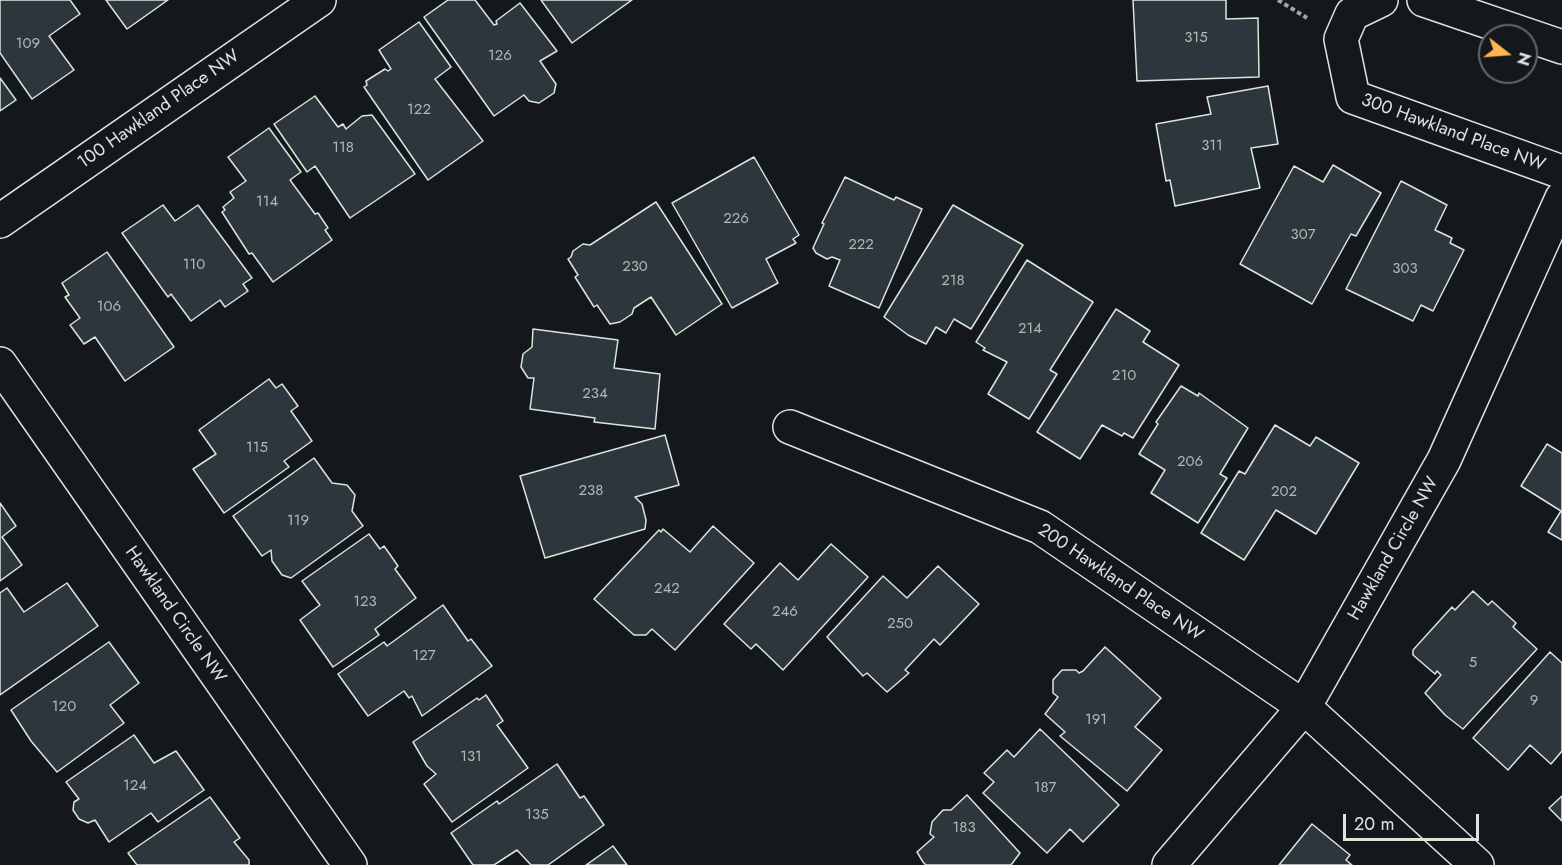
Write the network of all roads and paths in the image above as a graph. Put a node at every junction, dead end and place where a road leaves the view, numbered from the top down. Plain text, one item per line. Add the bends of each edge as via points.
1 (319, 0) edge
2 (1381, 0) edge
3 (1424, 0) edge
4 (1562, 47) edge
5 (1562, 172) edge
6 (1562, 198) edge
7 (0, 221) edge
8 (0, 364) edge
9 (790, 427) dead end
10 (1304, 707) junction
11 (350, 865) edge
12 (1169, 865) edge
13 (1477, 865) edge

1 - 7 street, 100 Hawkland Place NW
2 - 5 street, 300 Hawkland Place NW via 1352,14 1341,39 1353,97
3 - 4 street
6 - 10 street, Hawkland Circle NW via 1444,460
8 - 11 street, Hawkland Circle NW
9 - 10 street, 200 Hawkland Place NW via 1040,528
10 - 12 street, Hawkland Circle NW
10 - 13 street, 200 Hawkland Place NW

